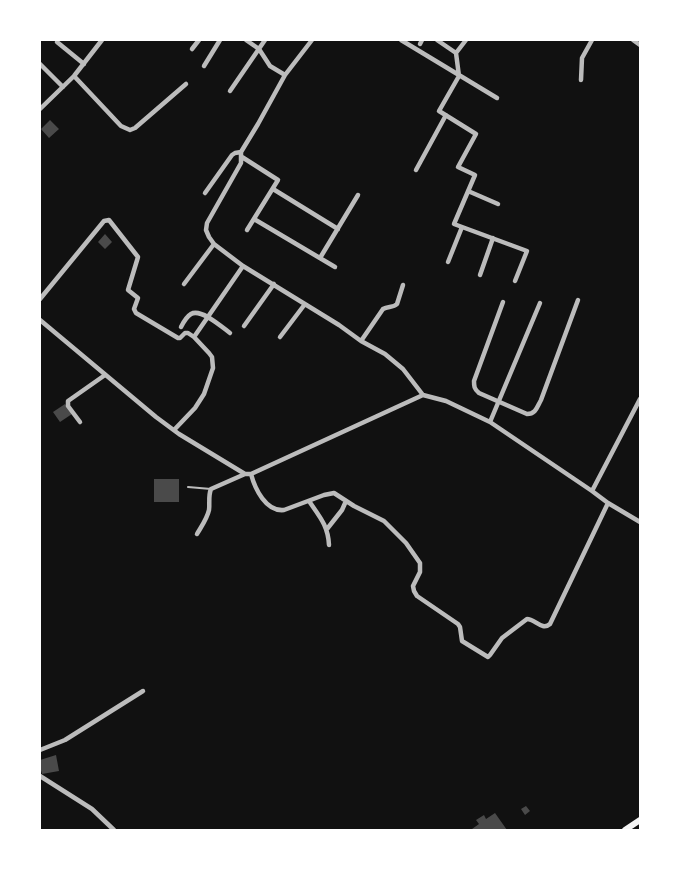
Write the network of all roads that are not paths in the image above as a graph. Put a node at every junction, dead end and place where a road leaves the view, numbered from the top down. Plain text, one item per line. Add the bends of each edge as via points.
1 (102, 40) edge
2 (199, 40) edge
3 (220, 40) edge
4 (246, 40) edge
5 (265, 40) edge
6 (312, 40) edge
7 (401, 40) edge
8 (437, 40) edge
9 (466, 40) edge
10 (592, 40) edge
11 (633, 40) edge
12 (57, 42) dead end
13 (640, 45) edge
14 (192, 49) dead end
15 (259, 49) junction
16 (456, 53) junction
17 (40, 64) edge
18 (84, 64) junction
19 (204, 66) dead end
20 (284, 75) junction
21 (74, 76) junction
22 (459, 76) junction
23 (581, 80) dead end
24 (186, 84) dead end
25 (63, 87) junction
26 (230, 91) dead end
27 (497, 98) dead end
28 (40, 109) edge
29 (446, 115) junction
30 (241, 154) junction
31 (416, 170) dead end
32 (273, 189) junction
33 (205, 192) dead end
34 (468, 192) junction
35 (358, 195) dead end
36 (498, 204) dead end
37 (254, 218) junction
38 (462, 227) junction
39 (338, 229) junction
40 (247, 230) dead end
41 (493, 238) junction
42 (214, 244) junction
43 (320, 258) junction
44 (448, 262) dead end
45 (244, 266) junction
46 (335, 267) dead end
47 (480, 275) dead end
48 (515, 281) dead end
49 (184, 284) dead end
50 (274, 284) junction
51 (403, 285) dead end
52 (40, 299) edge
53 (578, 300) dead end
54 (503, 302) dead end
55 (540, 303) dead end
56 (305, 304) junction
57 (208, 317) junction
58 (40, 320) edge
59 (244, 326) dead end
60 (181, 327) dead end
61 (230, 333) dead end
62 (194, 337) junction
63 (280, 338) dead end
64 (361, 341) junction
65 (105, 375) junction
66 (423, 395) junction
67 (640, 399) edge
68 (498, 402) junction
69 (80, 422) dead end
70 (490, 422) junction
71 (174, 430) junction
72 (248, 474) junction
73 (188, 487) dead end
74 (211, 489) junction
75 (592, 491) junction
76 (309, 501) junction
77 (346, 501) junction
78 (608, 503) junction
79 (640, 522) edge
80 (327, 529) junction
81 (197, 534) dead end
82 (329, 545) dead end
83 (143, 691) dead end
84 (40, 750) edge
85 (40, 776) edge
86 (640, 820) edge
87 (635, 827) edge
88 (114, 830) edge
89 (625, 830) edge

1 - 18 street
2 - 14 street
3 - 19 street
4 - 15 street
5 - 15 street
6 - 20 street
7 - 22 street
8 - 16 street
9 - 16 street
10 - 23 street via 582,58
11 - 13 street
12 - 18 street
15 - 20 street via 270,66
15 - 26 street
16 - 22 street
17 - 25 street
18 - 21 street
20 - 30 street
21 - 24 street via 121,126 130,130
21 - 25 street
22 - 27 street
22 - 29 street via 439,111
25 - 28 street
29 - 31 street
29 - 34 street via 476,134 458,167 475,176
30 - 32 street via 278,180
30 - 33 street via 235,152 232,155
30 - 42 street via 241,163 207,223 206,230
32 - 37 street
32 - 39 street
34 - 36 street
34 - 38 street via 454,224
35 - 39 street
37 - 40 street
37 - 43 street
38 - 41 street
38 - 44 street
39 - 43 street
41 - 47 street
41 - 48 street via 527,251
42 - 45 street
42 - 49 street
43 - 46 street
45 - 50 street
45 - 57 street
50 - 56 street
50 - 59 street
51 - 64 street via 397,304 384,309
52 - 62 street via 107,220 138,257 128,290 138,298 134,309 136,313 178,338 186,332
53 - 68 street via 534,412 527,414
54 - 68 street via 474,381 479,393
55 - 68 street
56 - 63 street
56 - 64 street
57 - 60 street via 192,313
57 - 61 street
57 - 62 street
58 - 65 street
62 - 71 street via 212,357 213,368 204,394
64 - 66 street via 403,368
65 - 69 street via 68,401
65 - 71 street
66 - 70 street via 446,400
66 - 72 street
67 - 75 street
68 - 70 street
70 - 75 street
71 - 72 street
72 - 74 street
72 - 76 street via 273,509 284,510
73 - 74 lane
74 - 81 street via 209,509
75 - 78 street
76 - 77 street via 334,493
76 - 80 street
77 - 78 street via 384,521 406,543 420,563 420,572 413,586 417,596 458,624 462,641 488,657 502,638 527,619 543,627 550,624
77 - 80 street
78 - 79 street
80 - 82 street
83 - 84 street via 65,740
85 - 88 street via 92,809
86 - 87 main road
87 - 89 main road

